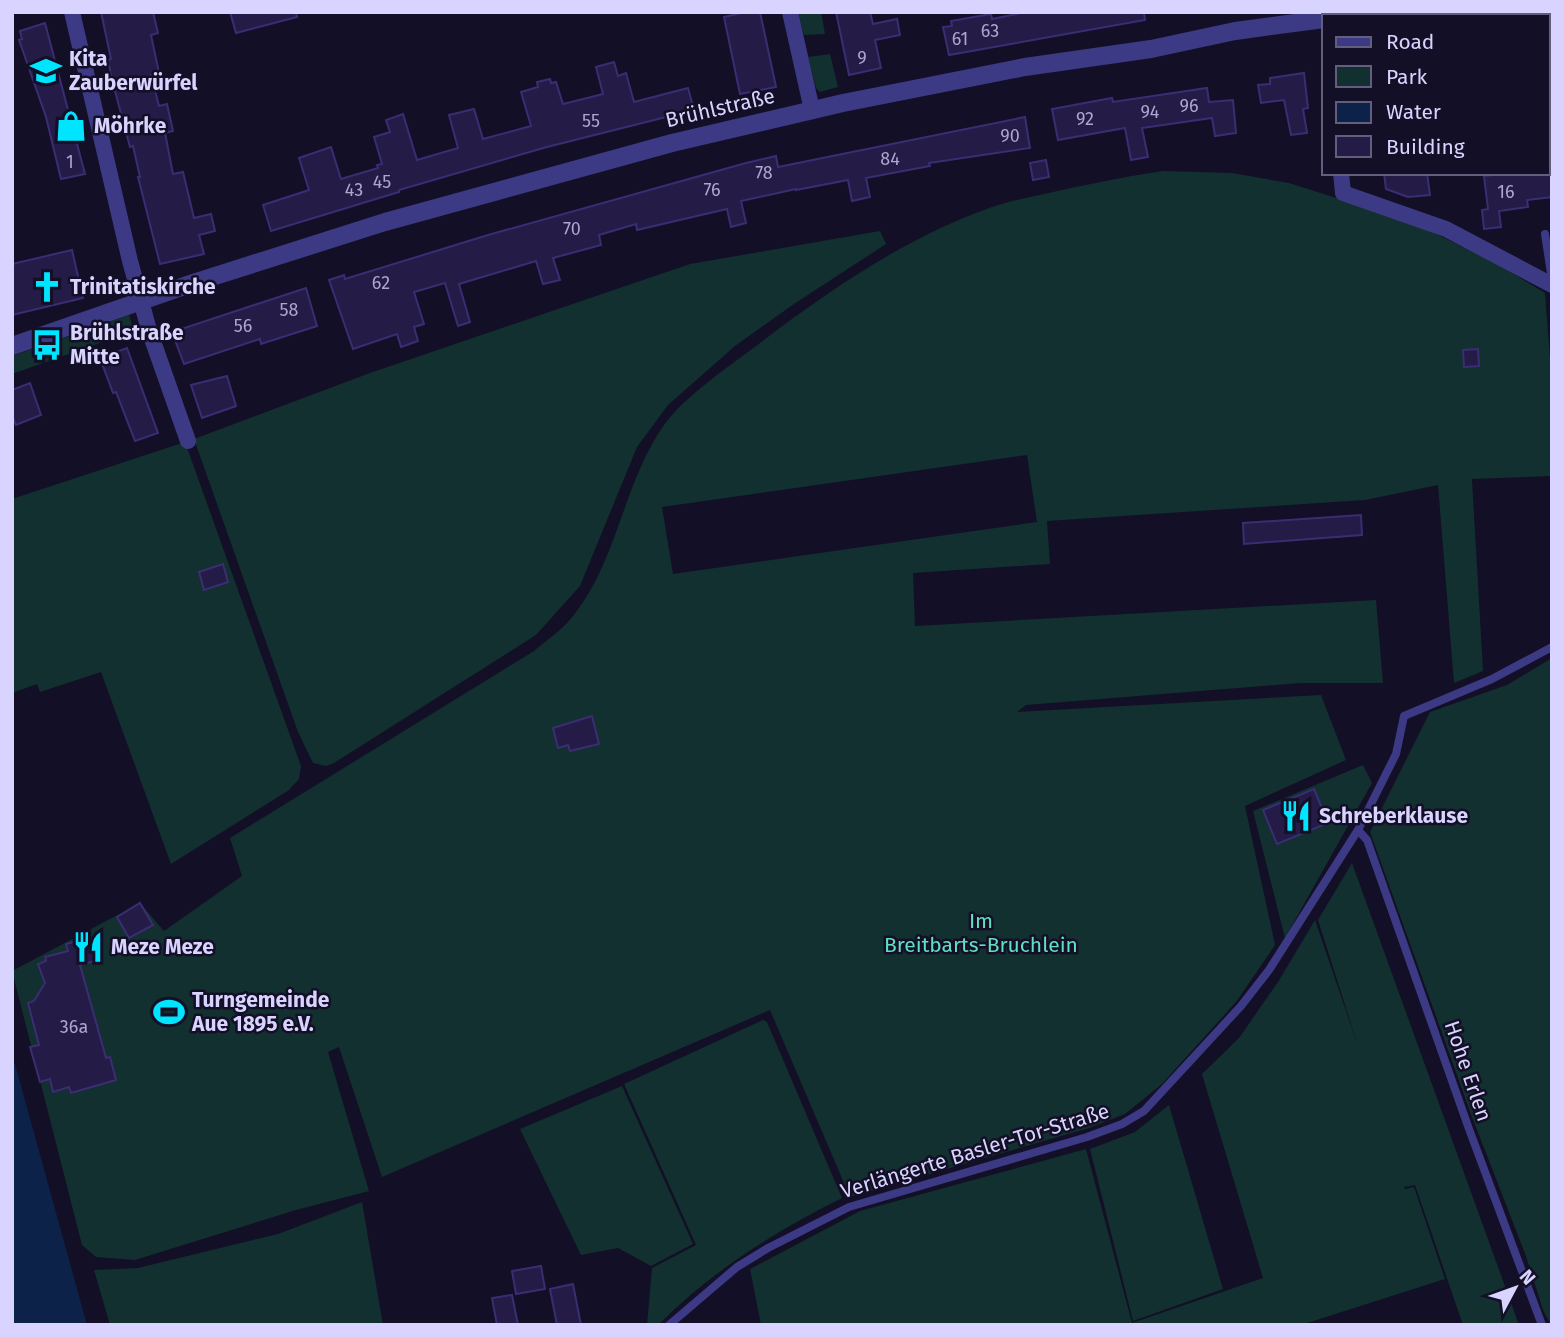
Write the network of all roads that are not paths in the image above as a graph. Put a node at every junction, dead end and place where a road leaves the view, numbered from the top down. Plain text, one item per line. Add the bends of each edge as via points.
1 (72, 12) edge
2 (790, 12) edge
3 (1322, 20) edge
4 (812, 110) junction
5 (1340, 175) edge
6 (1545, 234) dead end
7 (1552, 280) edge
8 (1552, 285) edge
9 (141, 301) junction
10 (12, 346) edge
11 (188, 441) dead end
12 (1552, 647) edge
13 (1358, 830) junction
14 (669, 1325) edge
15 (1542, 1325) edge

1 - 9 street
2 - 4 street
3 - 4 street, Brühlstraße via 1025,67
4 - 9 street, Brühlstraße via 577,167 410,214
5 - 8 street via 1343,193 1446,229
6 - 7 lane
9 - 10 street, Brühlstraße
9 - 11 street
12 - 13 lane, Verlängerte Basler-Tor-Straße via 1492,679 1404,716 1395,754
13 - 14 lane, Verlängerte Basler-Tor-Straße via 1269,970 1144,1111 1087,1137 849,1207 737,1267
13 - 15 lane, Hohe Erlen via 1367,840

